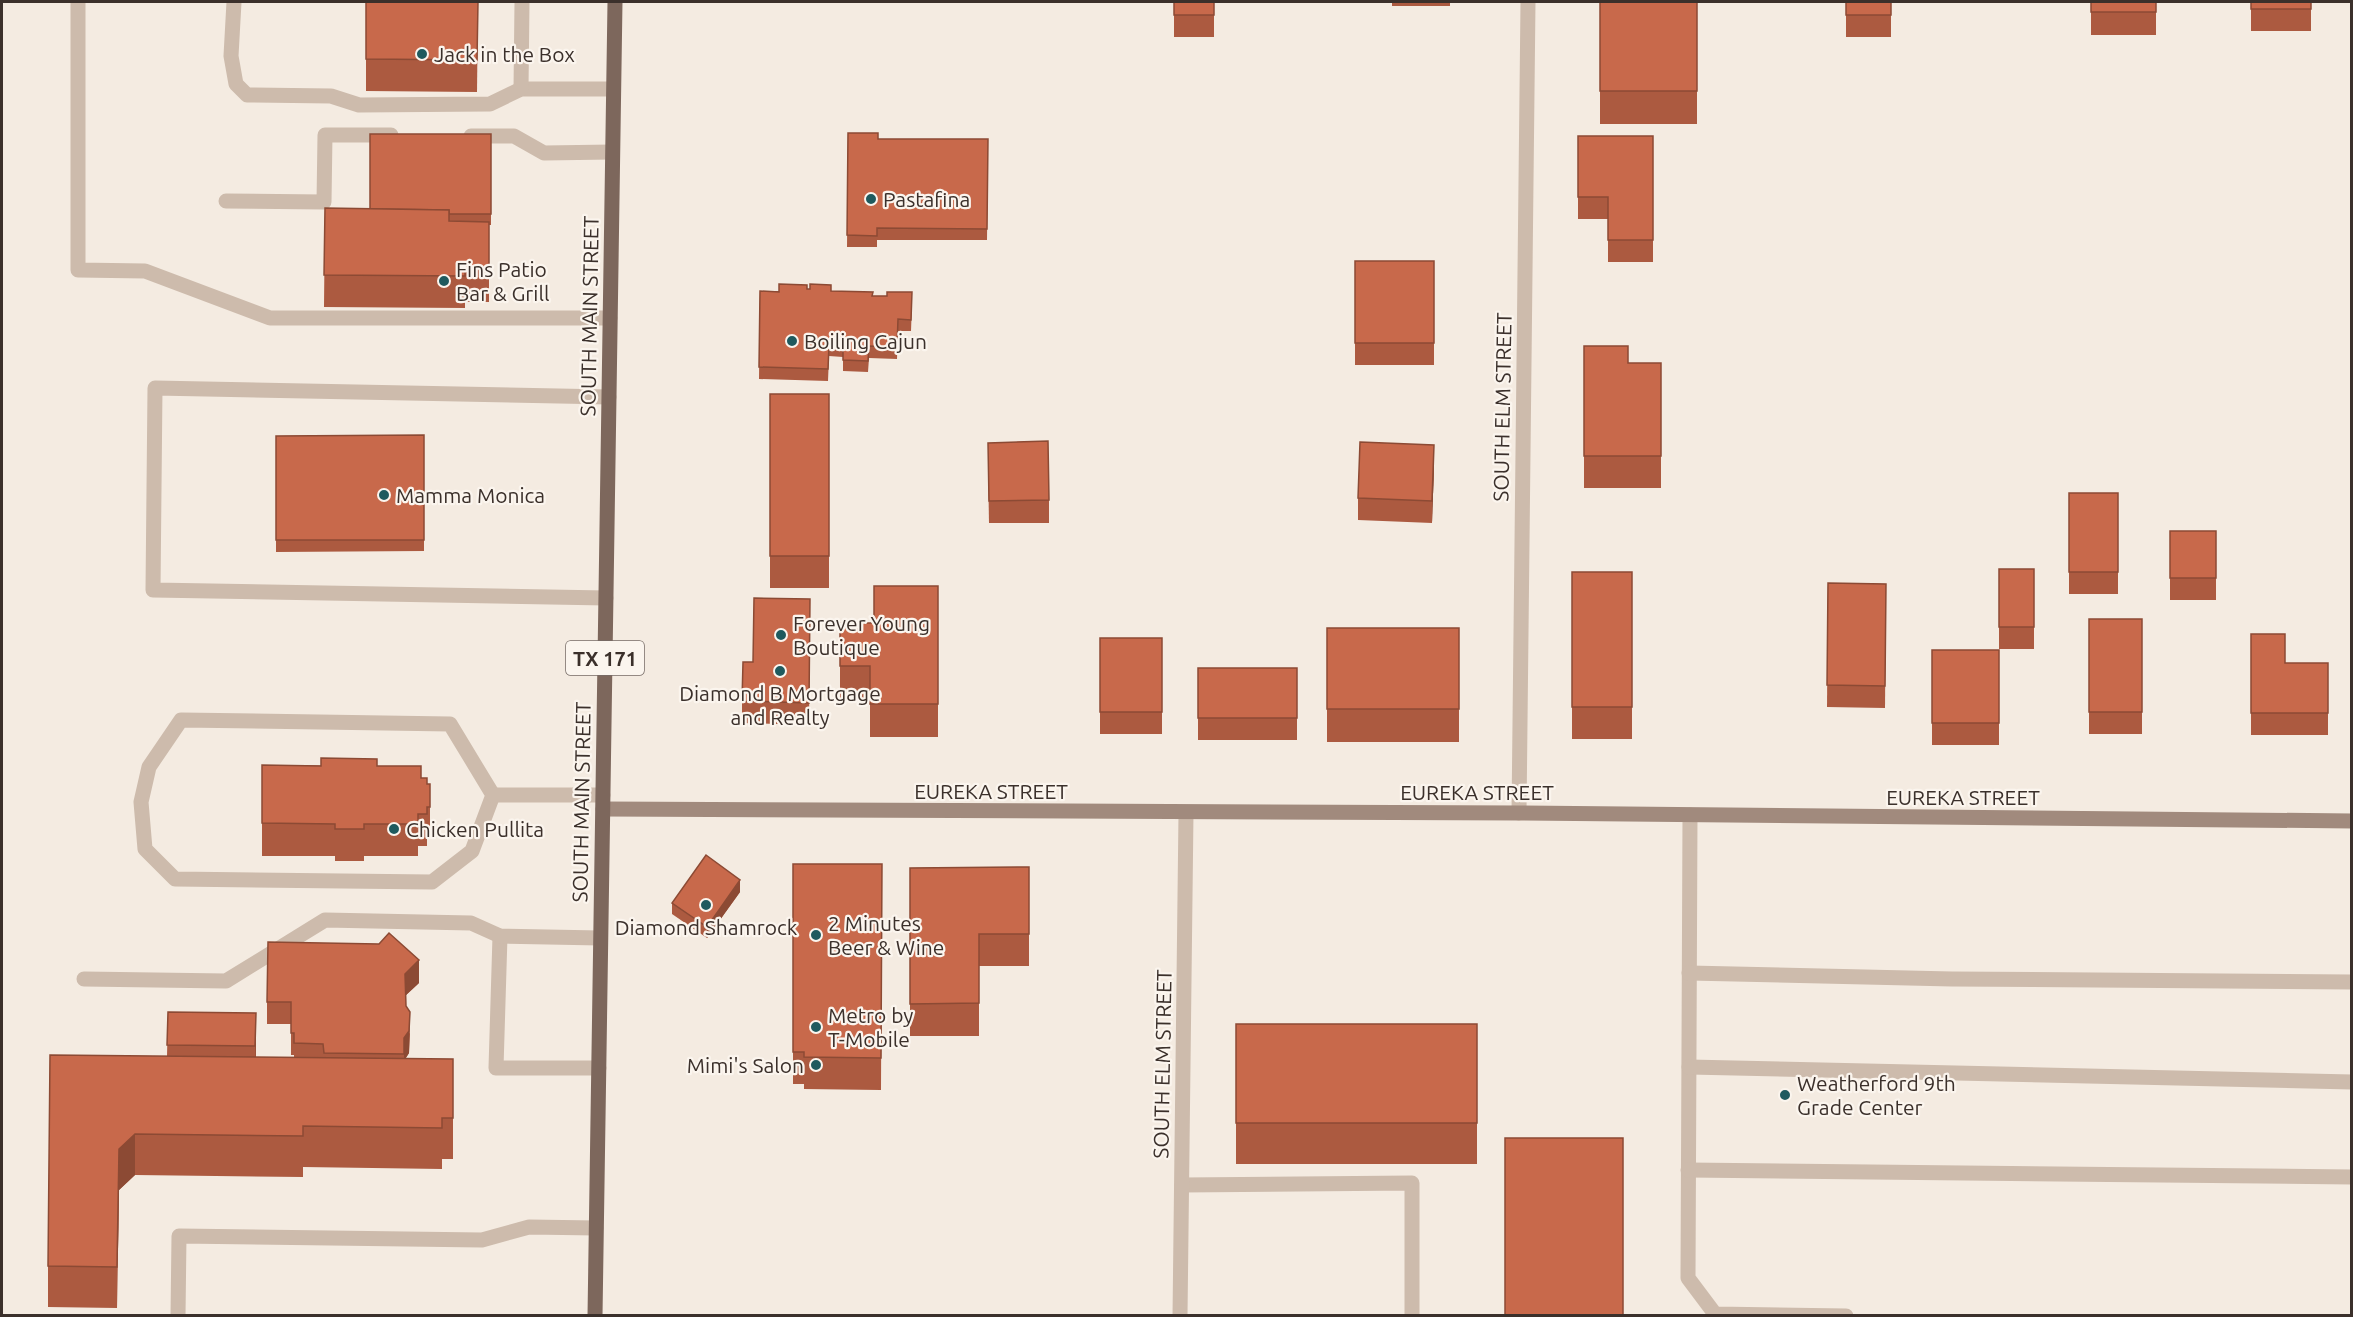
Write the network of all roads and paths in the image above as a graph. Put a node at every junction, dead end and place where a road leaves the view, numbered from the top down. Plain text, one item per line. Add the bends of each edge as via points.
1 (78, 2) edge
2 (234, 2) edge
3 (522, 2) edge
4 (615, 2) edge
5 (1528, 2) edge
6 (521, 89) junction
7 (614, 89) junction
8 (408, 135) edge
9 (455, 136) edge
10 (612, 152) junction
11 (226, 201) dead end
12 (610, 318) junction
13 (609, 397) junction
14 (606, 598) junction
15 (493, 795) junction
16 (603, 802) junction
17 (1186, 813) junction
18 (1519, 813) junction
19 (1690, 815) junction
20 (2352, 821) edge
21 (500, 936) junction
22 (600, 938) junction
23 (1689, 973) junction
24 (84, 979) dead end
25 (2352, 982) edge
26 (1689, 1067) junction
27 (599, 1068) junction
28 (2352, 1082) edge
29 (1689, 1170) junction
30 (2352, 1177) edge
31 (1182, 1185) junction
32 (596, 1228) junction
33 (178, 1316) edge
34 (595, 1316) edge
35 (1180, 1316) edge
36 (1412, 1316) edge
37 (1846, 1316) edge

1 - 12 street via 78,270 145,271 270,318
2 - 6 street via 231,56 236,84 247,95 331,96 359,105 490,104
3 - 6 street
4 - 7 main road, SOUTH MAIN STREET / TX 171
5 - 18 street, SOUTH ELM STREET
6 - 7 street
7 - 10 main road, SOUTH MAIN STREET / TX 171
8 - 11 street via 325,135 324,202
9 - 10 street via 514,136 544,153
10 - 12 main road, SOUTH MAIN STREET / TX 171
12 - 13 main road, SOUTH MAIN STREET / TX 171
13 - 14 main road, SOUTH MAIN STREET / TX 171
13 - 14 street via 155,388 153,590
14 - 16 main road, SOUTH MAIN STREET / TX 171
15 - 15 street via 450,724 181,720 149,766 141,802 145,849 175,879 432,882 472,851
15 - 16 street
16 - 17 street, EUREKA STREET
16 - 22 main road, SOUTH MAIN STREET / TX 171
17 - 18 street, EUREKA STREET
17 - 31 street, SOUTH ELM STREET
18 - 19 street, EUREKA STREET
19 - 20 street, EUREKA STREET
19 - 23 street
21 - 22 street
21 - 24 street via 471,923 325,920 226,981
21 - 27 street via 496,1068
22 - 27 main road, SOUTH MAIN STREET / TX 171
23 - 25 street
23 - 26 street
26 - 28 street
26 - 29 street
27 - 32 main road, SOUTH MAIN STREET / TX 171
29 - 30 street
29 - 37 street via 1688,1278 1715,1314
31 - 35 street, SOUTH ELM STREET
31 - 36 street via 1412,1183
32 - 33 street via 530,1227 483,1240 179,1236
32 - 34 main road, SOUTH MAIN STREET / TX 171

